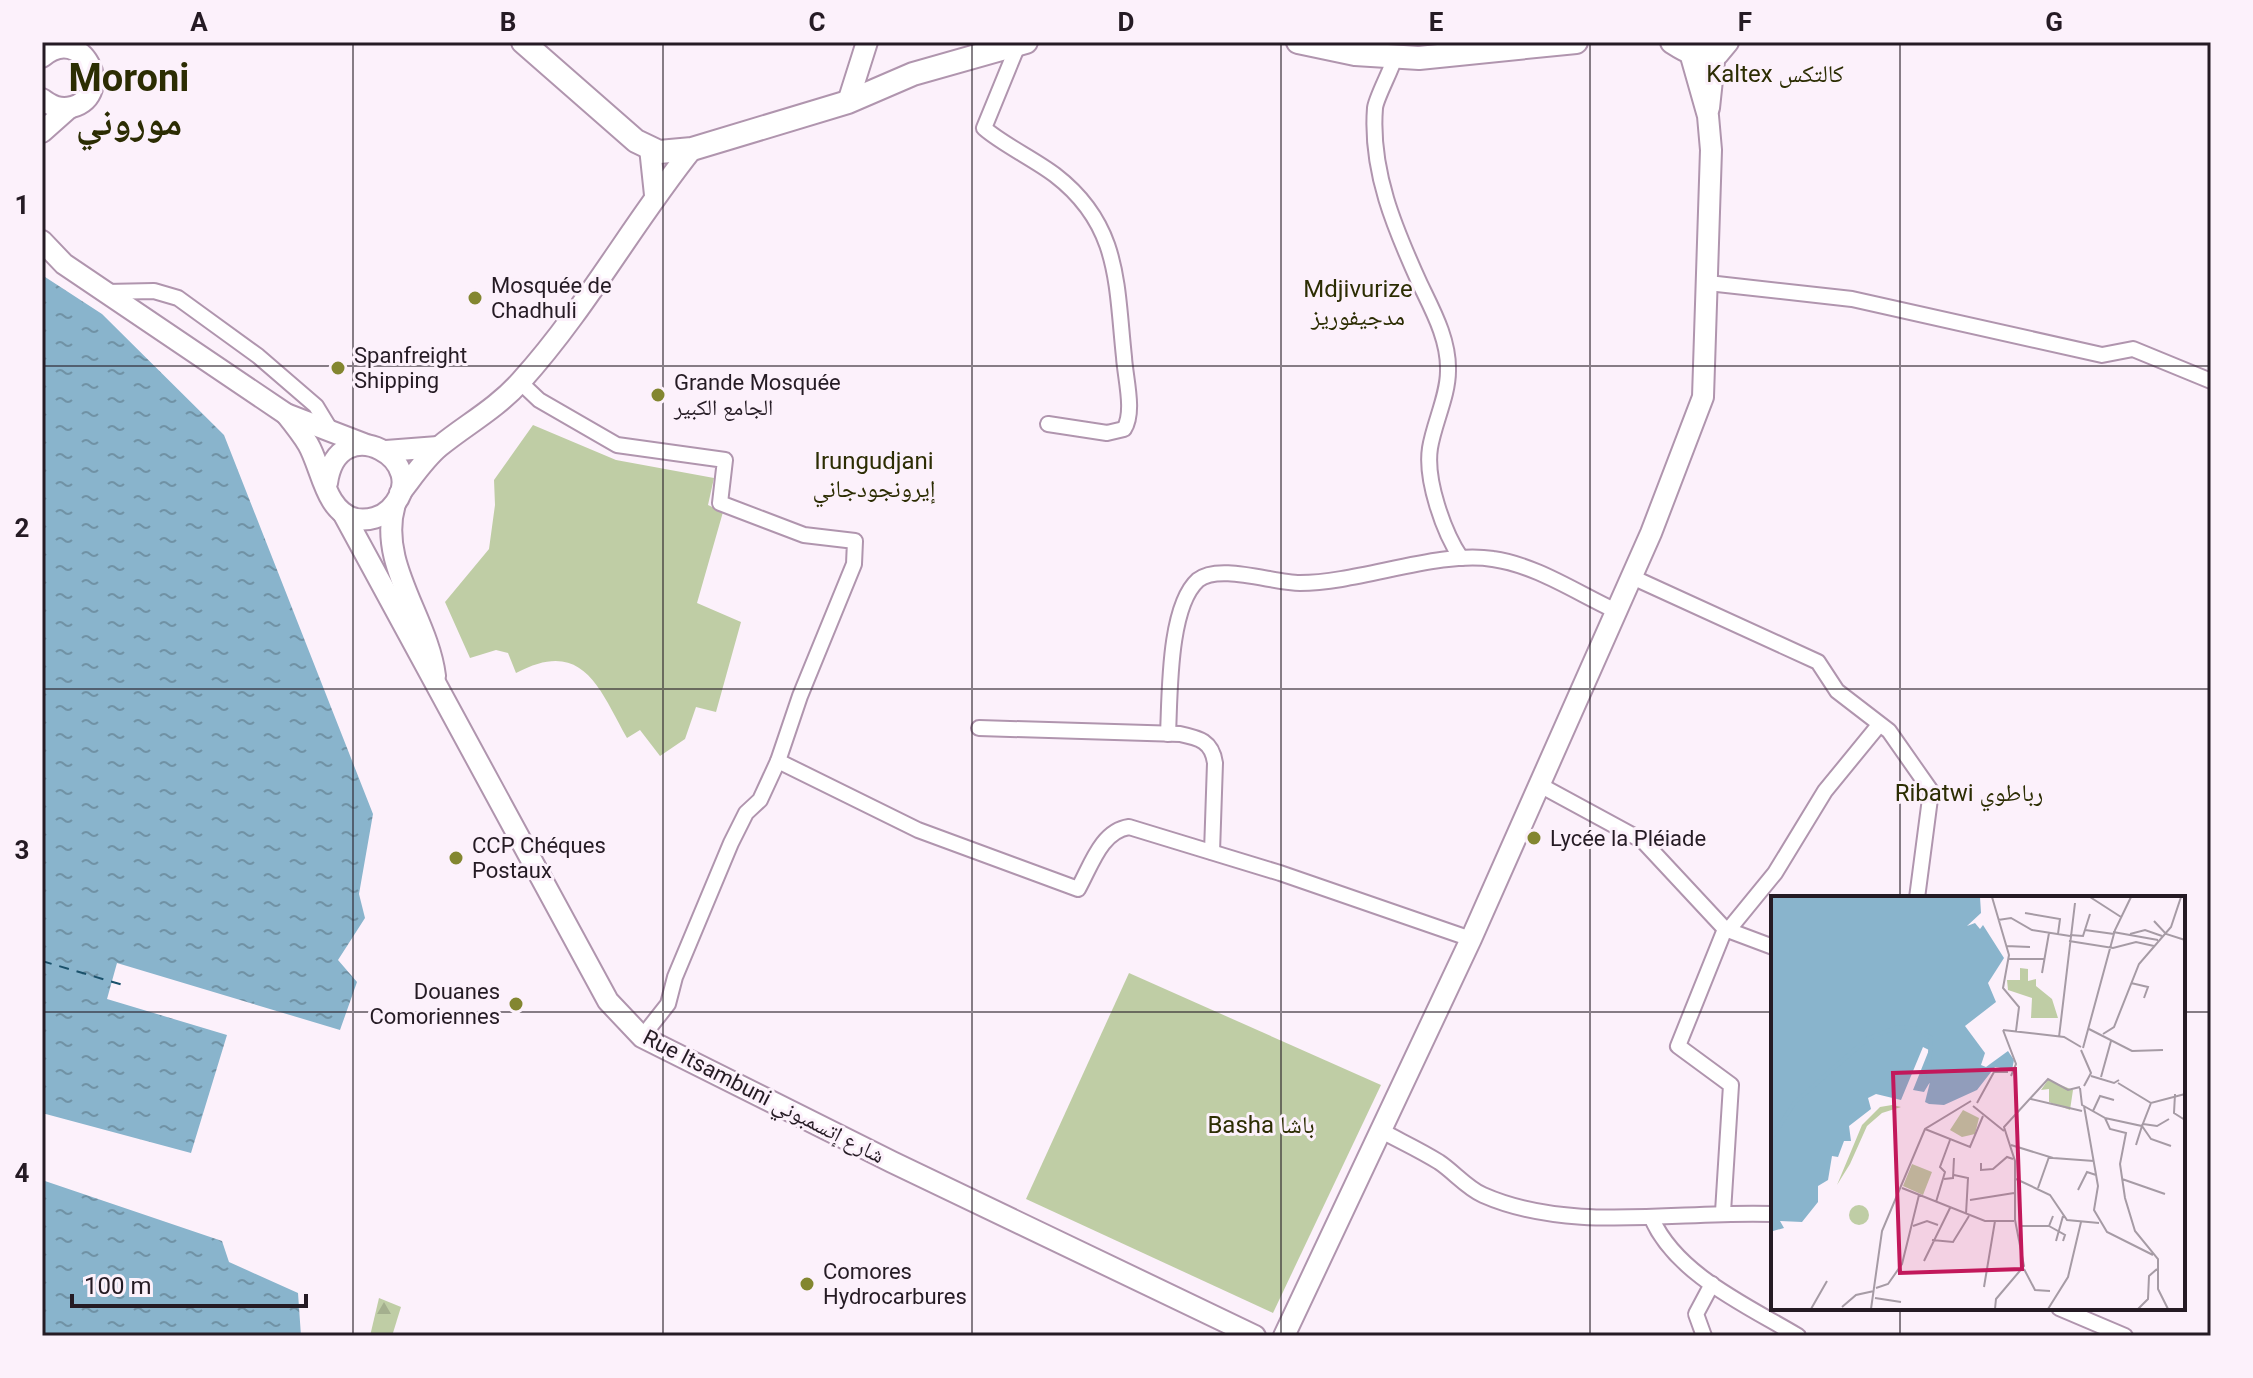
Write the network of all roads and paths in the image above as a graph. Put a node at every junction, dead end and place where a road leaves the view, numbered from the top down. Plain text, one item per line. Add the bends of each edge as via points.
1 (523, 42) edge
2 (867, 42) edge
3 (1298, 42) edge
4 (1576, 42) edge
5 (1022, 44) edge
6 (68, 45) edge
7 (1683, 46) edge
8 (1720, 46) edge
9 (42, 57) edge
10 (1395, 57) junction
11 (42, 99) edge
12 (848, 102) junction
13 (69, 108) junction
14 (1708, 116) junction
15 (42, 132) edge
16 (650, 148) junction
17 (692, 149) junction
18 (655, 195) junction
19 (42, 241) edge
20 (42, 258) edge
21 (64, 264) junction
22 (1708, 283) junction
23 (106, 292) junction
24 (2211, 381) edge
25 (520, 382) junction
26 (286, 414) junction
27 (1048, 424) dead end
28 (333, 434) junction
29 (364, 444) junction
30 (438, 447) junction
31 (386, 451) junction
32 (327, 483) junction
33 (398, 498) junction
34 (343, 513) junction
35 (1461, 558) junction
36 (1632, 577) junction
37 (1616, 611) junction
38 (436, 684) junction
39 (1879, 725) junction
40 (979, 728) dead end
41 (1168, 734) junction
42 (778, 761) junction
43 (1538, 784) junction
44 (1212, 852) junction
45 (1917, 896) edge
46 (1728, 928) junction
47 (1471, 939) junction
48 (1771, 946) edge
49 (642, 1037) junction
50 (1380, 1130) junction
51 (1723, 1212) junction
52 (1771, 1214) edge
53 (1652, 1219) junction
54 (1712, 1284) junction
55 (2064, 1310) edge
56 (1255, 1336) edge
57 (1284, 1336) edge
58 (1704, 1336) edge
59 (1798, 1336) edge
60 (2125, 1336) edge

1 - 16 main road
2 - 12 main road
3 - 10 main road
4 - 10 main road
5 - 12 main road via 913,74
5 - 27 street via 984,128 1057,176 1100,223 1115,278 1126,387 1124,429 1107,433
6 - 9 main road
6 - 13 main road via 88,60 93,79 86,98
7 - 8 main road
7 - 14 main road
8 - 14 main road
10 - 35 street via 1375,105 1383,191 1398,239 1442,331 1448,372 1429,453 1446,535
11 - 13 main road
12 - 17 main road
13 - 15 main road
14 - 22 main road
16 - 17 main road
16 - 18 main road
17 - 18 main road
18 - 25 main road via 596,287
19 - 21 main road
20 - 21 main road
21 - 23 main road
22 - 24 street via 1852,299 2102,355 2133,349
22 - 36 main road via 1703,397
23 - 26 main road
23 - 28 street via 154,291 178,298 316,406
25 - 30 main road via 475,423
25 - 42 street via 539,400 617,445 725,460 720,503 804,535 855,541 854,564
26 - 28 main road
26 - 32 main road
28 - 29 main road
29 - 31 main road
29 - 32 main road via 333,460
30 - 31 main road
30 - 33 main road
31 - 33 main road via 400,470
32 - 34 main road via 334,505
33 - 34 main road via 387,512 365,520
33 - 38 main road, Rue Itsambuni شارع إتسمبوني via 391,524 394,552 432,649
34 - 38 main road, Rue Itsambuni شارع إتسمبوني
35 - 37 street via 1494,559 1526,568
35 - 41 street via 1310,583 1226,573 1205,576 1192,588 1179,619
36 - 37 main road
36 - 39 street via 1818,662 1837,691
37 - 43 main road
38 - 49 main road, Rue Itsambuni شارع إتسمبوني via 608,1001
39 - 45 street via 1889,731 1931,791
39 - 46 street via 1825,791 1775,873
40 - 41 street
41 - 44 street via 1204,741 1214,754
42 - 44 street via 933,836 1078,889 1107,836 1117,828
42 - 49 street via 731,843 675,977 673,994
43 - 46 street via 1643,841
43 - 47 main road
44 - 47 street
46 - 48 street
46 - 51 street via 1678,1042 1731,1085
47 - 50 main road
49 - 56 main road, Rue Itsambuni شارع إتسمبوني
50 - 53 street via 1440,1163 1482,1195 1540,1210
50 - 57 main road
51 - 52 street
51 - 53 street
53 - 54 street via 1660,1238
54 - 58 street via 1696,1314
54 - 59 street
55 - 60 street

